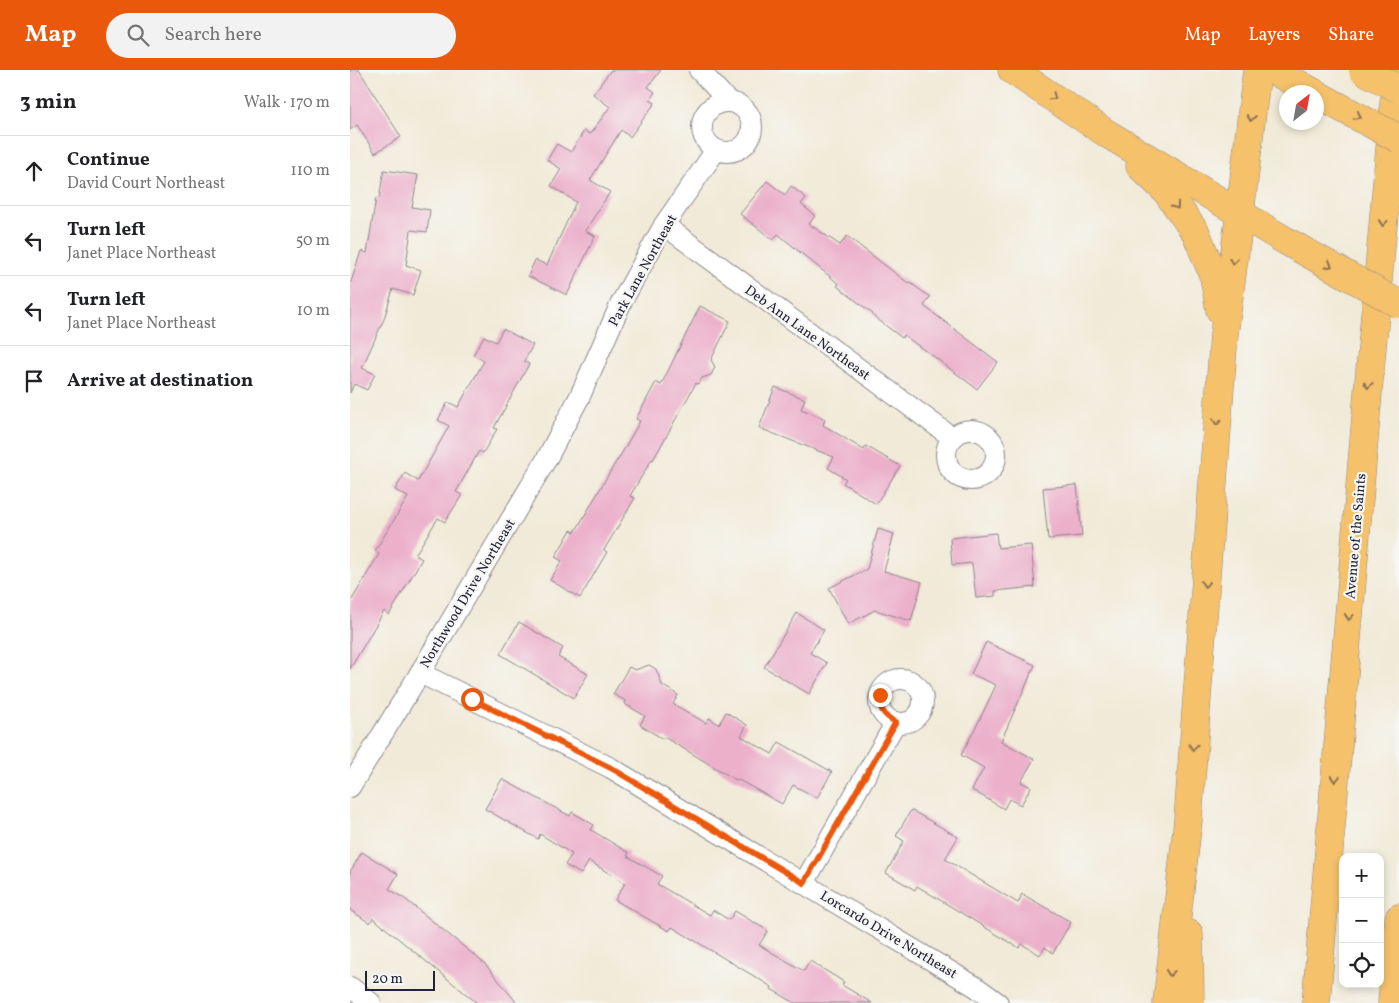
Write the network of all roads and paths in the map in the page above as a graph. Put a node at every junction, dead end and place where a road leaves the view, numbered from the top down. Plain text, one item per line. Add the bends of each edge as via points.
1 (699, 70) edge
2 (1012, 70) edge
3 (1257, 70) edge
4 (1272, 70) edge
5 (1363, 70) edge
6 (1397, 70) edge
7 (1300, 85) edge
8 (1399, 89) edge
9 (1324, 98) edge
10 (729, 102) junction
11 (1106, 133) junction
12 (1399, 139) edge
13 (716, 150) junction
14 (1240, 212) junction
15 (664, 225) junction
16 (1399, 304) edge
17 (1224, 334) junction
18 (580, 396) joint
19 (953, 438) dead end
20 (420, 673) junction
21 (896, 722) dead end
22 (350, 787) edge
23 (1188, 820) junction
24 (804, 883) junction
25 (1399, 918) edge
26 (350, 987) edge
27 (371, 1003) edge
28 (998, 1003) edge
29 (1167, 1003) edge
30 (1190, 1003) edge
31 (1316, 1003) edge
32 (1392, 1003) edge

1 - 10 street
2 -> 11 highway
3 -> 14 highway
4 - 7 highway
5 - 8 highway, bridge
6 -> 31 highway, Avenue of the Saints
9 -> 12 highway, bridge
10 - 13 street via 712,106 702,120 704,138
10 - 13 street via 738,104 749,115 752,122 750,138 732,152
11 - 14 highway
11 -> 17 highway via 1166,191 1196,233 1214,277
13 - 15 street, Park Lane Northeast
14 -> 16 highway, bridge
14 -> 17 highway
15 - 18 street, Park Lane Northeast via 621,303
15 - 19 street, Deb Ann Lane Northeast
17 -> 23 highway
18 - 20 street, Northwood Drive Northeast via 546,460
20 - 22 street, Northwood Drive Northeast
20 - 24 street, Lorcardo Drive Northeast via 611,768
21 - 24 street
23 -> 29 highway
23 - 30 highway
24 - 28 street, Lorcardo Drive Northeast
25 - 32 highway
26 - 27 street

